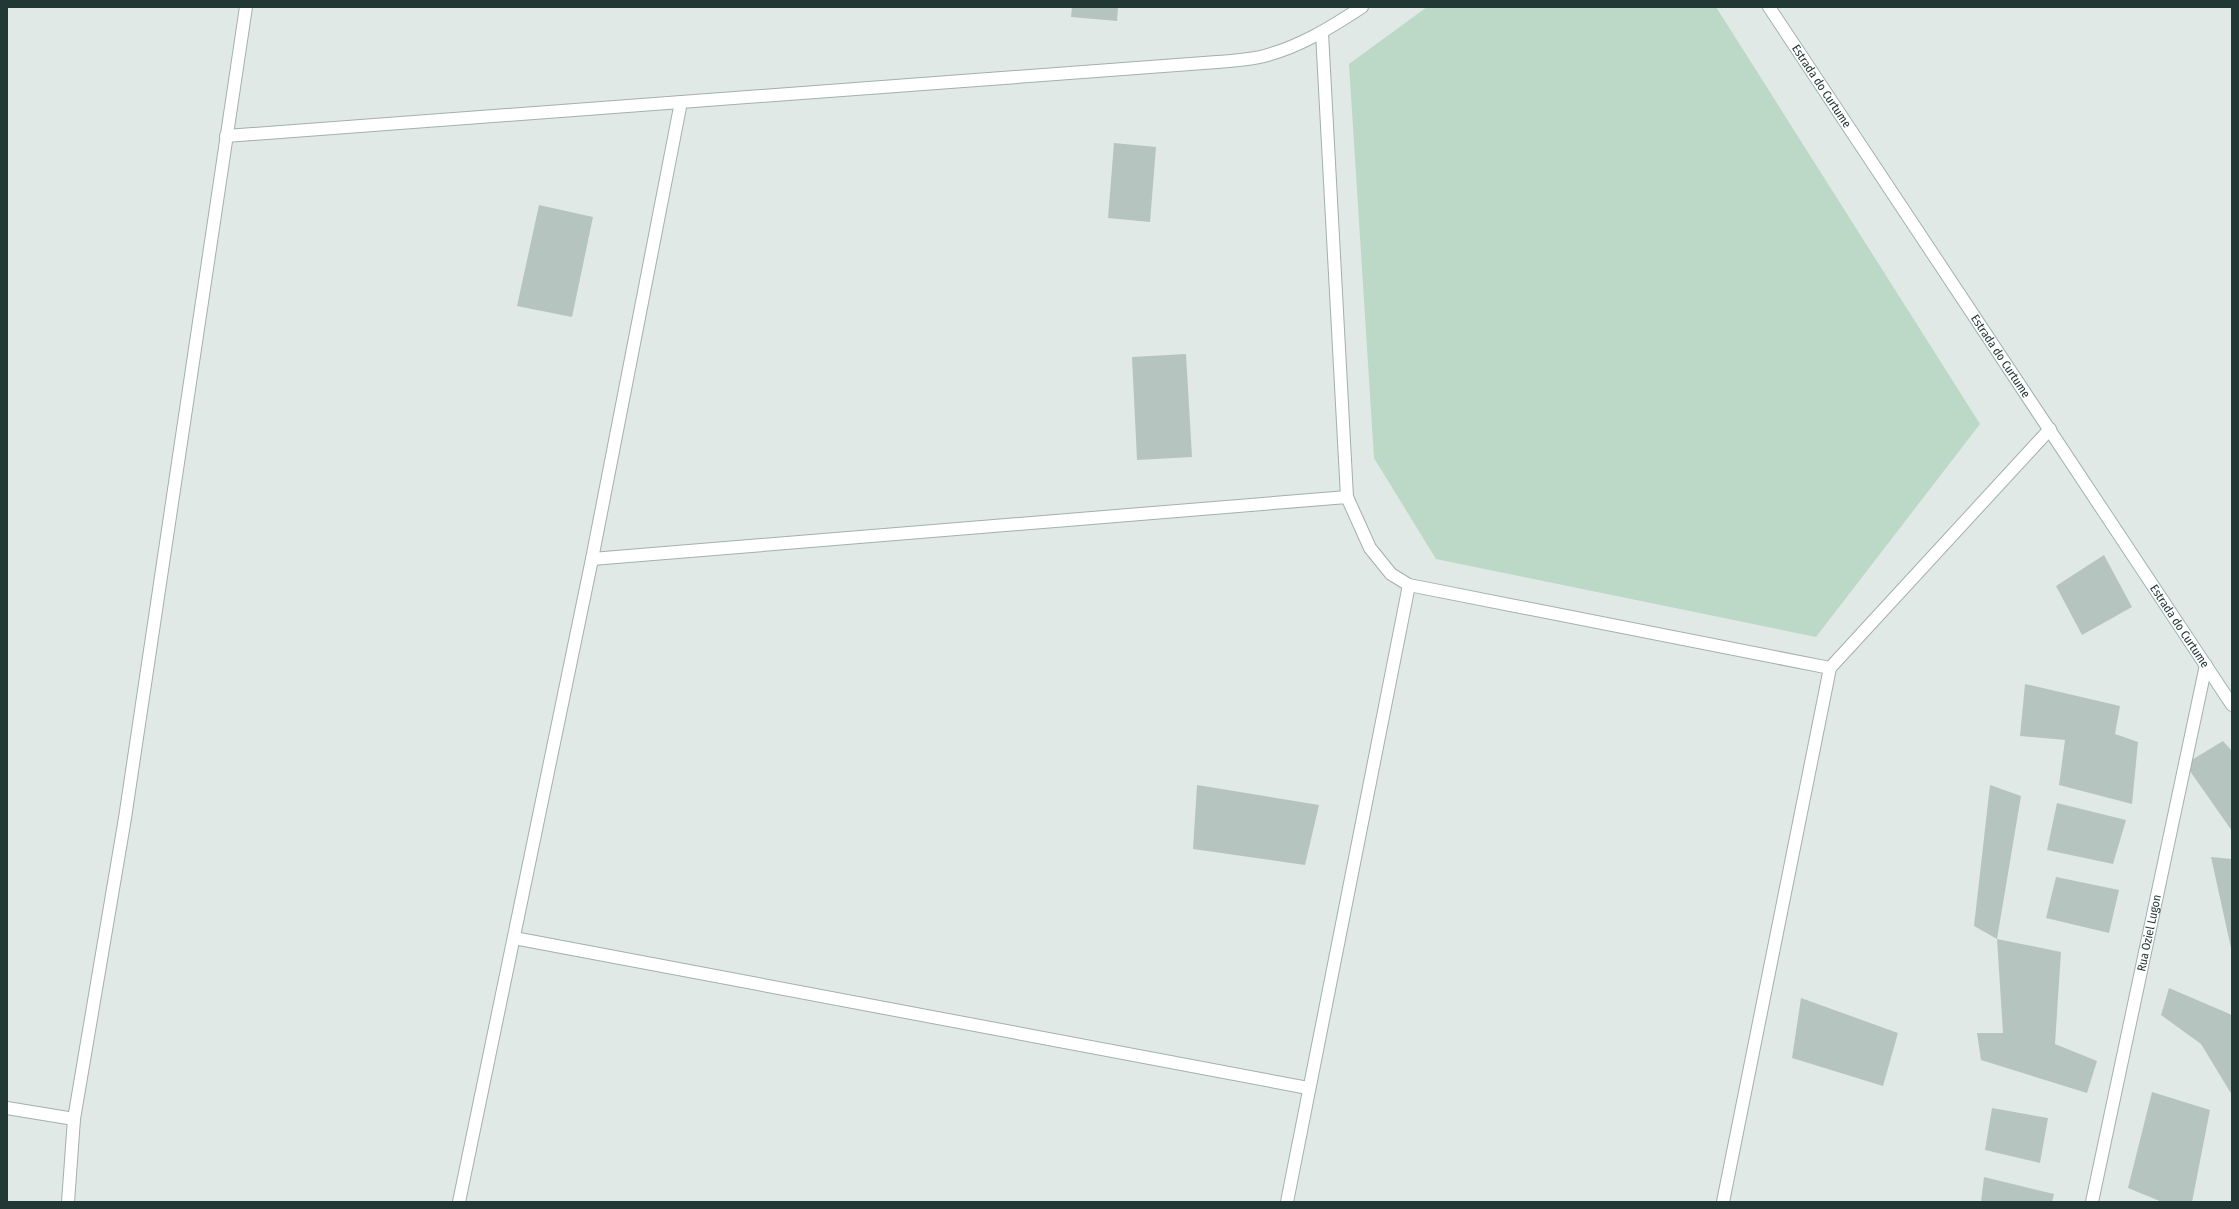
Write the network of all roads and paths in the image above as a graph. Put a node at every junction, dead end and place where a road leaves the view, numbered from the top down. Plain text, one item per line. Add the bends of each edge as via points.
1 (246, 7) edge
2 (1362, 7) edge
3 (1769, 7) edge
4 (1322, 32) junction
5 (681, 102) junction
6 (226, 136) junction
7 (2050, 429) junction
8 (1347, 497) junction
9 (592, 559) junction
10 (1410, 585) junction
11 (2206, 665) junction
12 (1830, 668) junction
13 (2232, 705) edge
14 (514, 938) junction
15 (1308, 1088) junction
16 (7, 1108) edge
17 (74, 1119) junction
18 (68, 1202) edge
19 (460, 1202) edge
20 (1287, 1202) edge
21 (1723, 1202) edge
22 (2092, 1202) edge

1 - 6 street
2 - 4 street
3 - 7 street, Estrada do Curtume
4 - 5 street via 1289,48 1260,57 1217,62
4 - 8 street
5 - 6 street
5 - 9 street
6 - 17 street via 125,818
7 - 11 street, Estrada do Curtume
7 - 12 street
8 - 9 street
8 - 10 street via 1370,548 1392,574
9 - 14 street
10 - 12 street
10 - 15 street
11 - 13 street, Estrada do Curtume
11 - 22 street, Rua Oziel Lugon
12 - 21 street
14 - 15 street
14 - 19 street
15 - 20 street
16 - 17 street
17 - 18 street

